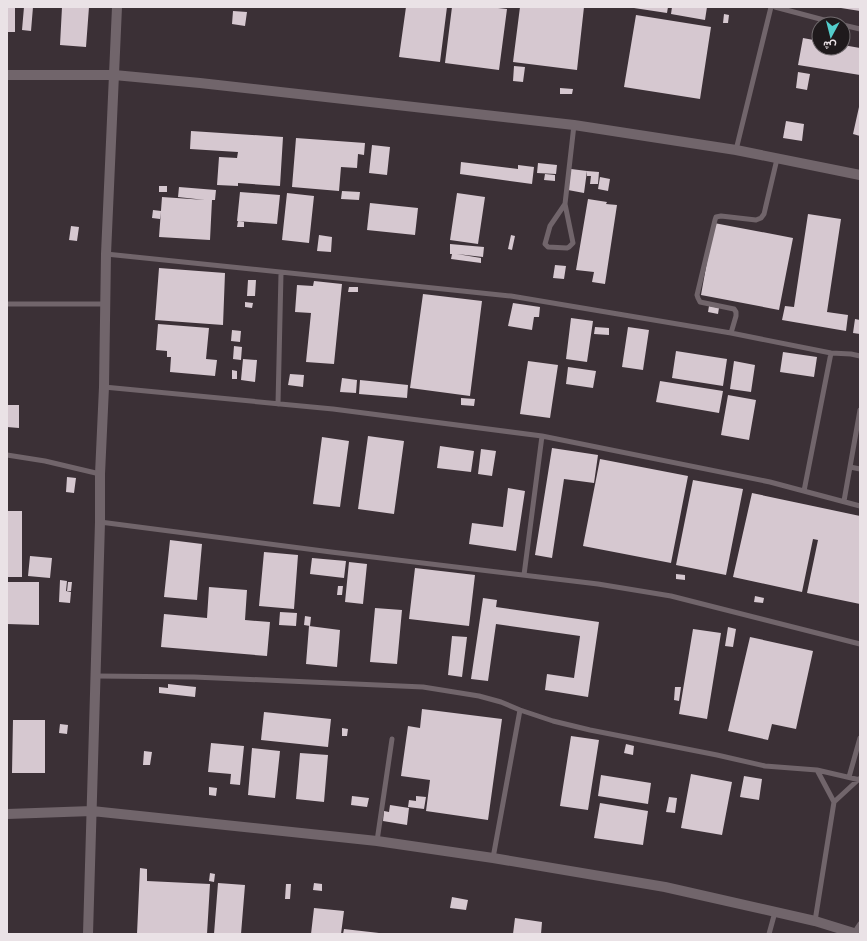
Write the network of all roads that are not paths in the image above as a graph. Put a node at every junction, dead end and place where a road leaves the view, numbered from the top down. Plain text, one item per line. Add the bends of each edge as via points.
1 (117, 7) edge
2 (771, 7) edge
3 (776, 7) edge
4 (811, 16) edge
5 (7, 74) edge
6 (114, 75) junction
7 (574, 125) junction
8 (736, 150) junction
9 (777, 159) junction
10 (860, 175) edge
11 (565, 204) junction
12 (106, 254) junction
13 (281, 273) junction
14 (7, 304) edge
15 (106, 304) junction
16 (731, 333) junction
17 (831, 353) junction
18 (860, 356) edge
19 (104, 387) junction
20 (278, 404) junction
21 (860, 410) edge
22 (542, 436) junction
23 (7, 454) edge
24 (850, 467) junction
25 (860, 469) edge
26 (100, 474) junction
27 (804, 491) junction
28 (844, 501) junction
29 (860, 506) edge
30 (100, 522) junction
31 (524, 576) junction
32 (860, 644) edge
33 (96, 676) junction
34 (520, 710) junction
35 (860, 738) edge
36 (392, 739) dead end
37 (817, 770) junction
38 (849, 777) junction
39 (860, 780) edge
40 (834, 802) junction
41 (92, 811) junction
42 (7, 814) edge
43 (377, 841) junction
44 (493, 858) junction
45 (775, 912) junction
46 (815, 921) junction
47 (860, 924) edge
48 (88, 934) edge
49 (769, 934) edge
50 (856, 934) edge

1 - 6 street
2 - 8 lane
3 - 4 lane
5 - 6 street
6 - 7 street
6 - 12 street
7 - 8 street
7 - 11 lane
8 - 9 street
9 - 10 street
9 - 16 lane via 761,218 756,220 721,216 715,220 697,295 700,302 734,309 736,316
11 - 11 lane via 550,226 545,244 548,247 566,248 573,242
12 - 13 lane
12 - 15 street
13 - 16 lane via 512,296
13 - 20 lane
14 - 15 lane
15 - 19 street
16 - 17 lane
17 - 18 lane
17 - 27 lane
19 - 20 lane
19 - 26 street
20 - 22 lane
21 - 24 lane
22 - 27 lane
22 - 31 lane
23 - 26 lane
24 - 25 lane
24 - 28 lane
26 - 30 street
27 - 28 lane
28 - 29 lane
30 - 31 lane
30 - 33 street
31 - 32 lane via 598,584 671,596
33 - 34 lane via 194,677 423,687 479,696
33 - 41 street
34 - 37 lane via 582,728 765,766
34 - 44 lane
35 - 38 lane
36 - 43 lane
37 - 38 lane
37 - 40 lane
38 - 39 lane
39 - 40 lane
40 - 46 lane
41 - 42 street
41 - 43 street
41 - 48 street
43 - 44 street
44 - 45 street via 665,887
45 - 46 street
45 - 49 lane
46 - 50 street
47 - 50 lane

